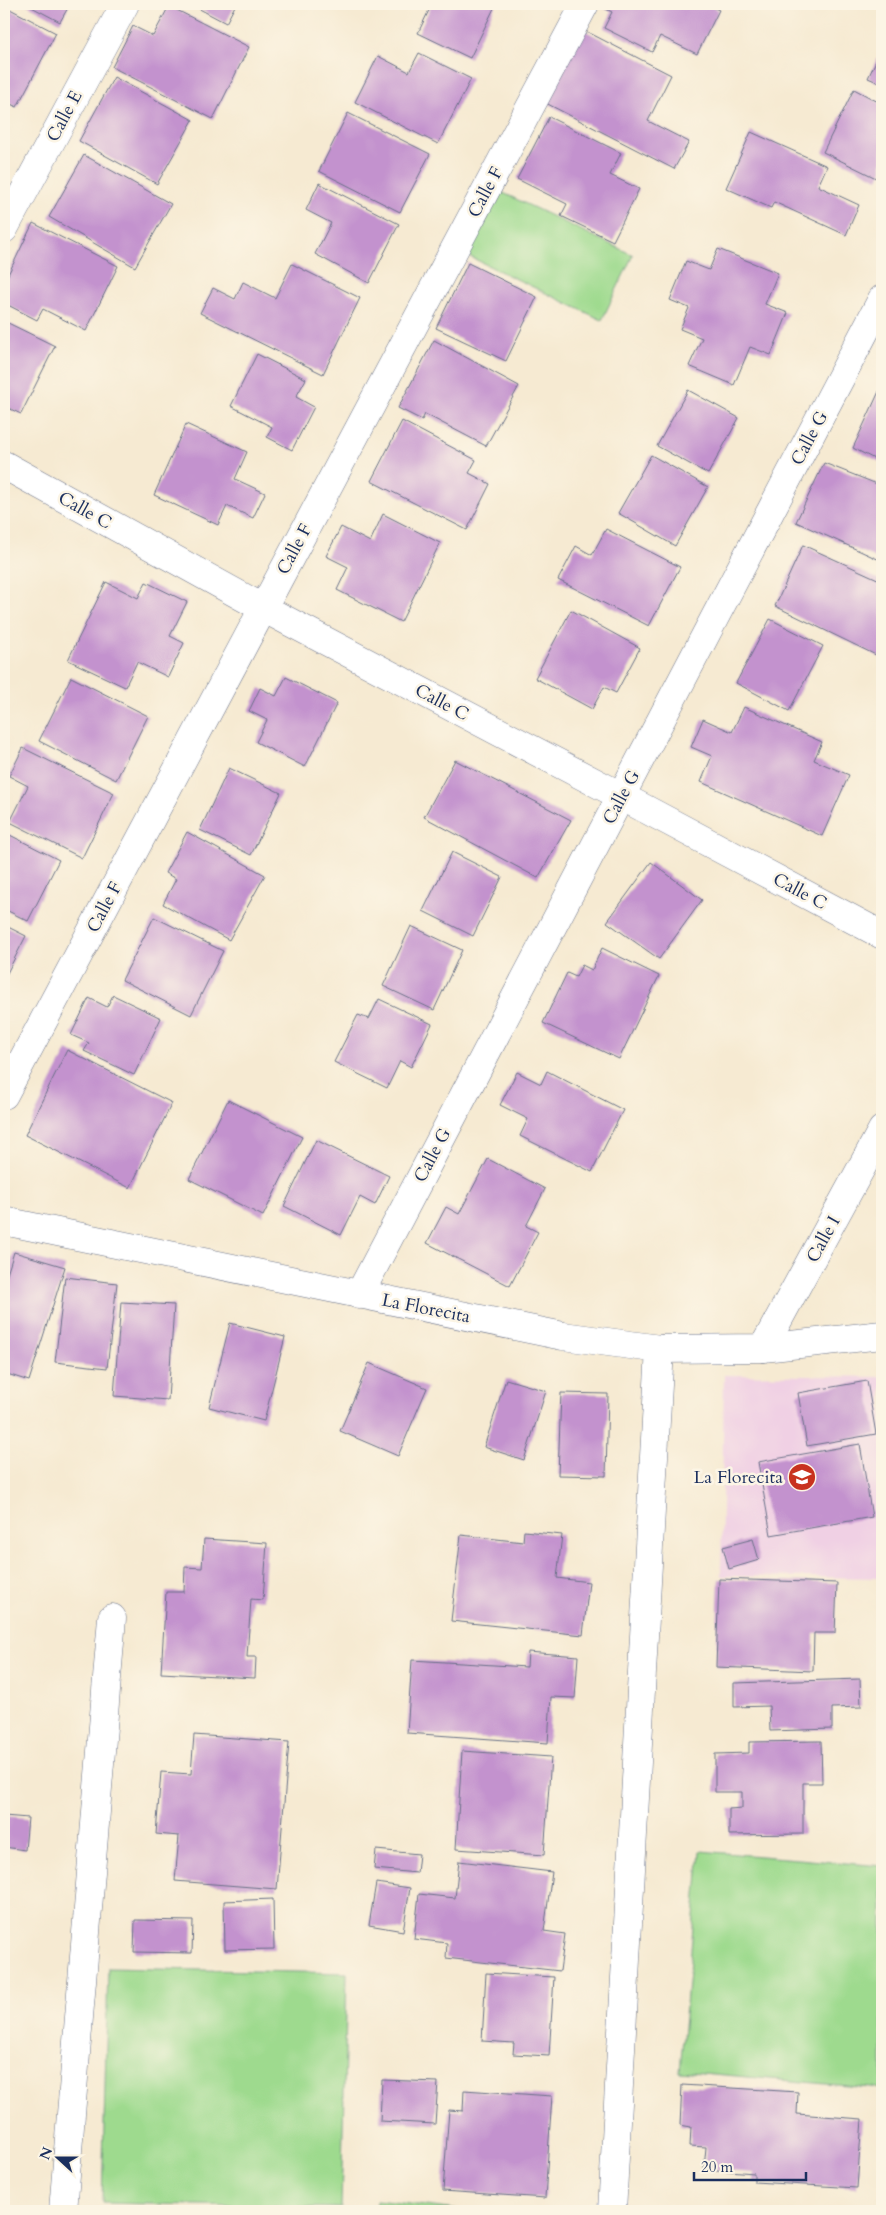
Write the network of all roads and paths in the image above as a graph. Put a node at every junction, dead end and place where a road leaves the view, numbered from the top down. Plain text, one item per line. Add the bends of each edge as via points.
1 (125, 4) edge
2 (585, 4) edge
3 (4, 229) edge
4 (882, 299) edge
5 (4, 465) edge
6 (263, 608) junction
7 (621, 796) junction
8 (882, 935) edge
9 (4, 1095) edge
10 (882, 1130) edge
11 (4, 1221) edge
12 (359, 1295) junction
13 (882, 1335) edge
14 (763, 1348) junction
15 (660, 1349) junction
16 (112, 1618) dead end
17 (63, 2211) edge
18 (612, 2211) edge

1 - 3 street, Calle E
2 - 6 street, Calle F
4 - 7 street, Calle G
5 - 6 street, Calle C
6 - 7 street, Calle C
6 - 9 street, Calle F
7 - 8 street, Calle C
7 - 12 street, Calle G
10 - 14 street, Calle I
11 - 12 street, La Florecita
12 - 15 street, La Florecita via 563,1336
13 - 14 street, La Florecita
14 - 15 street, La Florecita
15 - 18 street
16 - 17 street

